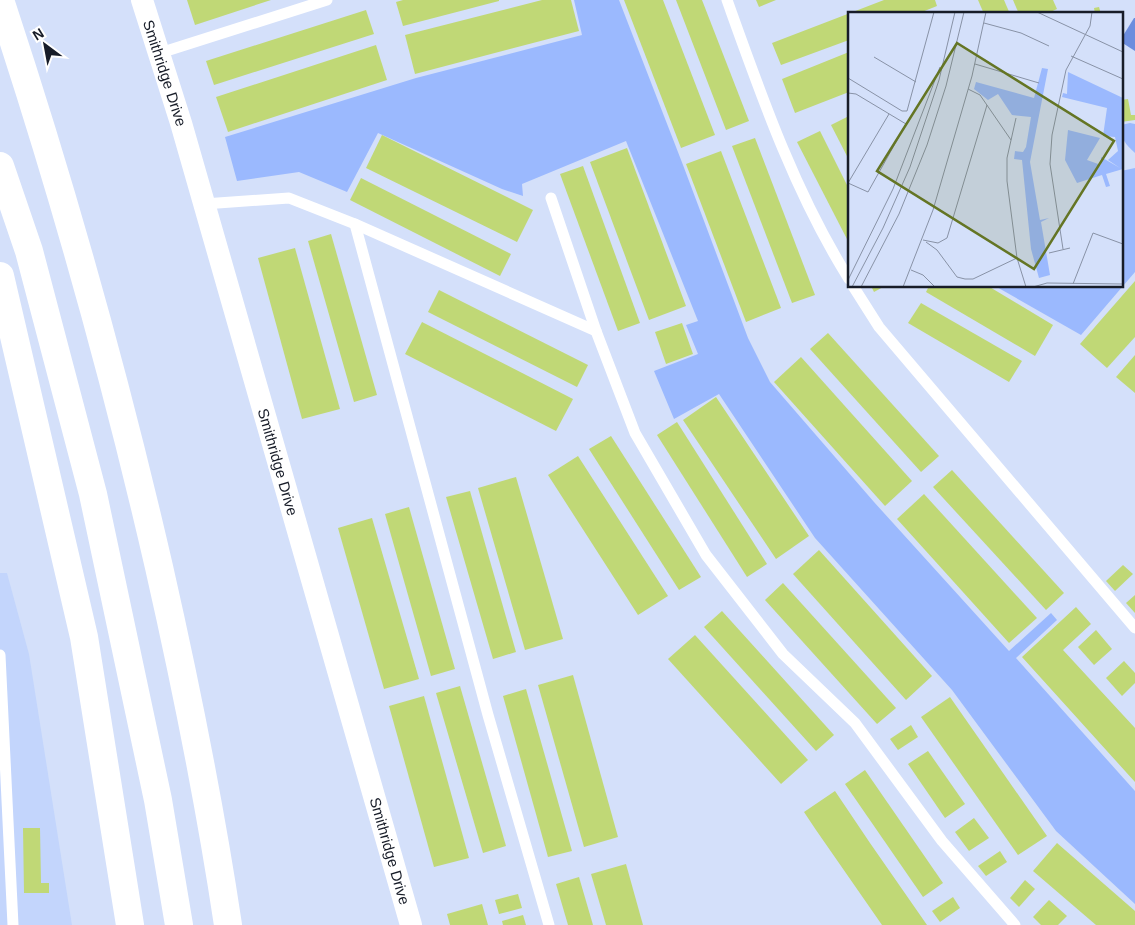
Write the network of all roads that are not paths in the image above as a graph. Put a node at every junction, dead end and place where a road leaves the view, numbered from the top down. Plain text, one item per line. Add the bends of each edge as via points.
1 (0, 0) edge
2 (142, 0) edge
3 (327, 0) edge
4 (727, 0) edge
5 (160, 53) junction
6 (0, 166) edge
7 (551, 198) dead end
8 (204, 204) junction
9 (355, 224) junction
10 (0, 276) edge
11 (848, 277) edge
12 (854, 288) edge
13 (596, 331) junction
14 (1135, 628) edge
15 (0, 655) edge
16 (1012, 924) edge
17 (13, 925) edge
18 (130, 925) edge
19 (179, 925) edge
20 (228, 925) edge
21 (411, 925) edge
22 (549, 925) edge

1 - 20 highway via 54,166 116,389 177,648
2 - 5 street, Smithridge Drive
3 - 5 lane
4 - 11 lane via 791,168 830,249
5 - 8 street, Smithridge Drive
6 - 19 highway via 28,251 93,494 158,800
7 - 13 lane
8 - 9 lane via 289,198
8 - 21 street, Smithridge Drive
9 - 13 lane
9 - 22 lane via 488,715
10 - 18 highway via 84,637
12 - 14 lane via 879,327
13 - 16 lane via 635,433 706,556 783,654 855,723 942,841
15 - 17 lane

